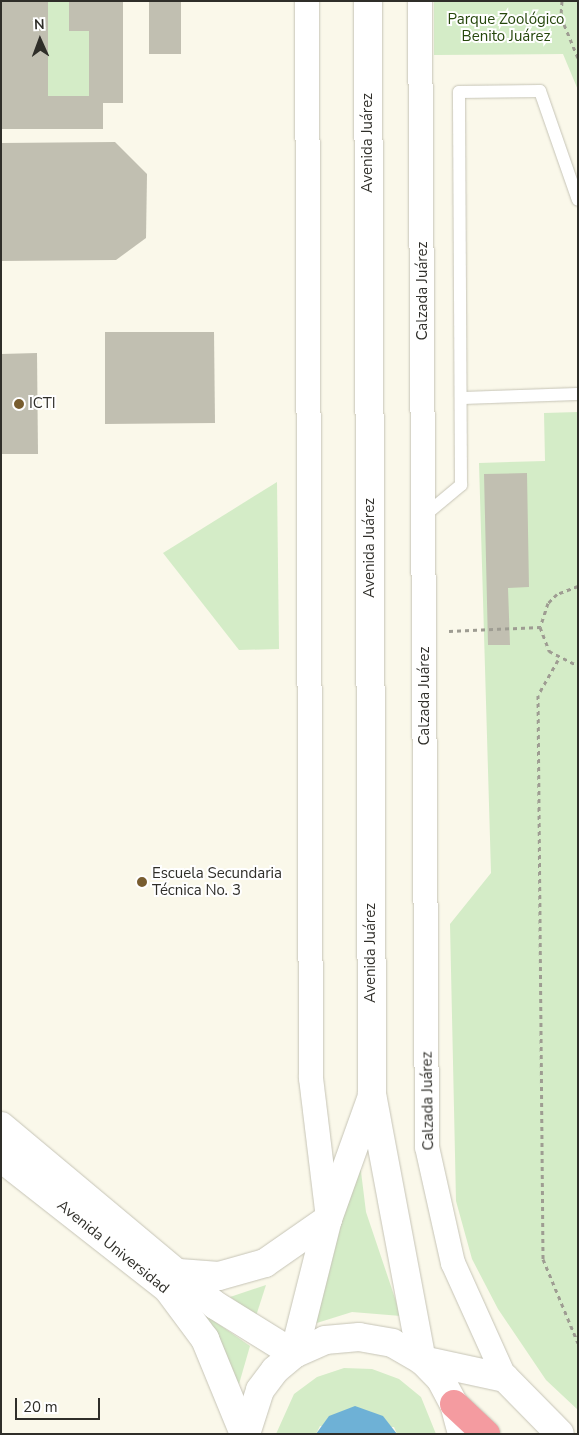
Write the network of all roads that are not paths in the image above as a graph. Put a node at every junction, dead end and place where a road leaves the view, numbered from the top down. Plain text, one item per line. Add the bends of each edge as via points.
1 (307, 1) edge
2 (368, 1) edge
3 (420, 1) edge
4 (578, 200) edge
5 (578, 394) edge
6 (462, 398) junction
7 (425, 515) junction
8 (372, 1094) junction
9 (1, 1126) edge
10 (1, 1158) edge
11 (328, 1220) junction
12 (173, 1281) junction
13 (294, 1354) junction
14 (422, 1360) junction
15 (505, 1378) junction
16 (454, 1404) junction
17 (245, 1434) edge
18 (462, 1434) edge
19 (486, 1434) edge
20 (560, 1434) edge

1 - 11 street via 311,1078
2 - 8 street, Avenida Juárez
3 - 7 street, Calzada Juárez
4 - 6 lane via 540,91 459,92
5 - 6 lane
6 - 7 lane via 461,485
7 - 15 street, Calzada Juárez via 427,1147 453,1263
8 - 11 street, Avenida Juárez
8 - 14 street, Avenida Juárez
9 - 12 street, Avenida Universidad
10 - 12 street, Avenida Universidad
11 - 12 street via 265,1263 219,1276
11 - 13 street, Avenida Juárez
12 - 13 street, Avenida Universidad
12 - 17 street, Avenida Universidad via 205,1339
13 - 14 street via 325,1340 359,1336 392,1343
13 - 17 street via 260,1390
14 - 15 street
14 - 16 street via 441,1380
15 - 20 street
16 - 18 street
16 - 19 highway

